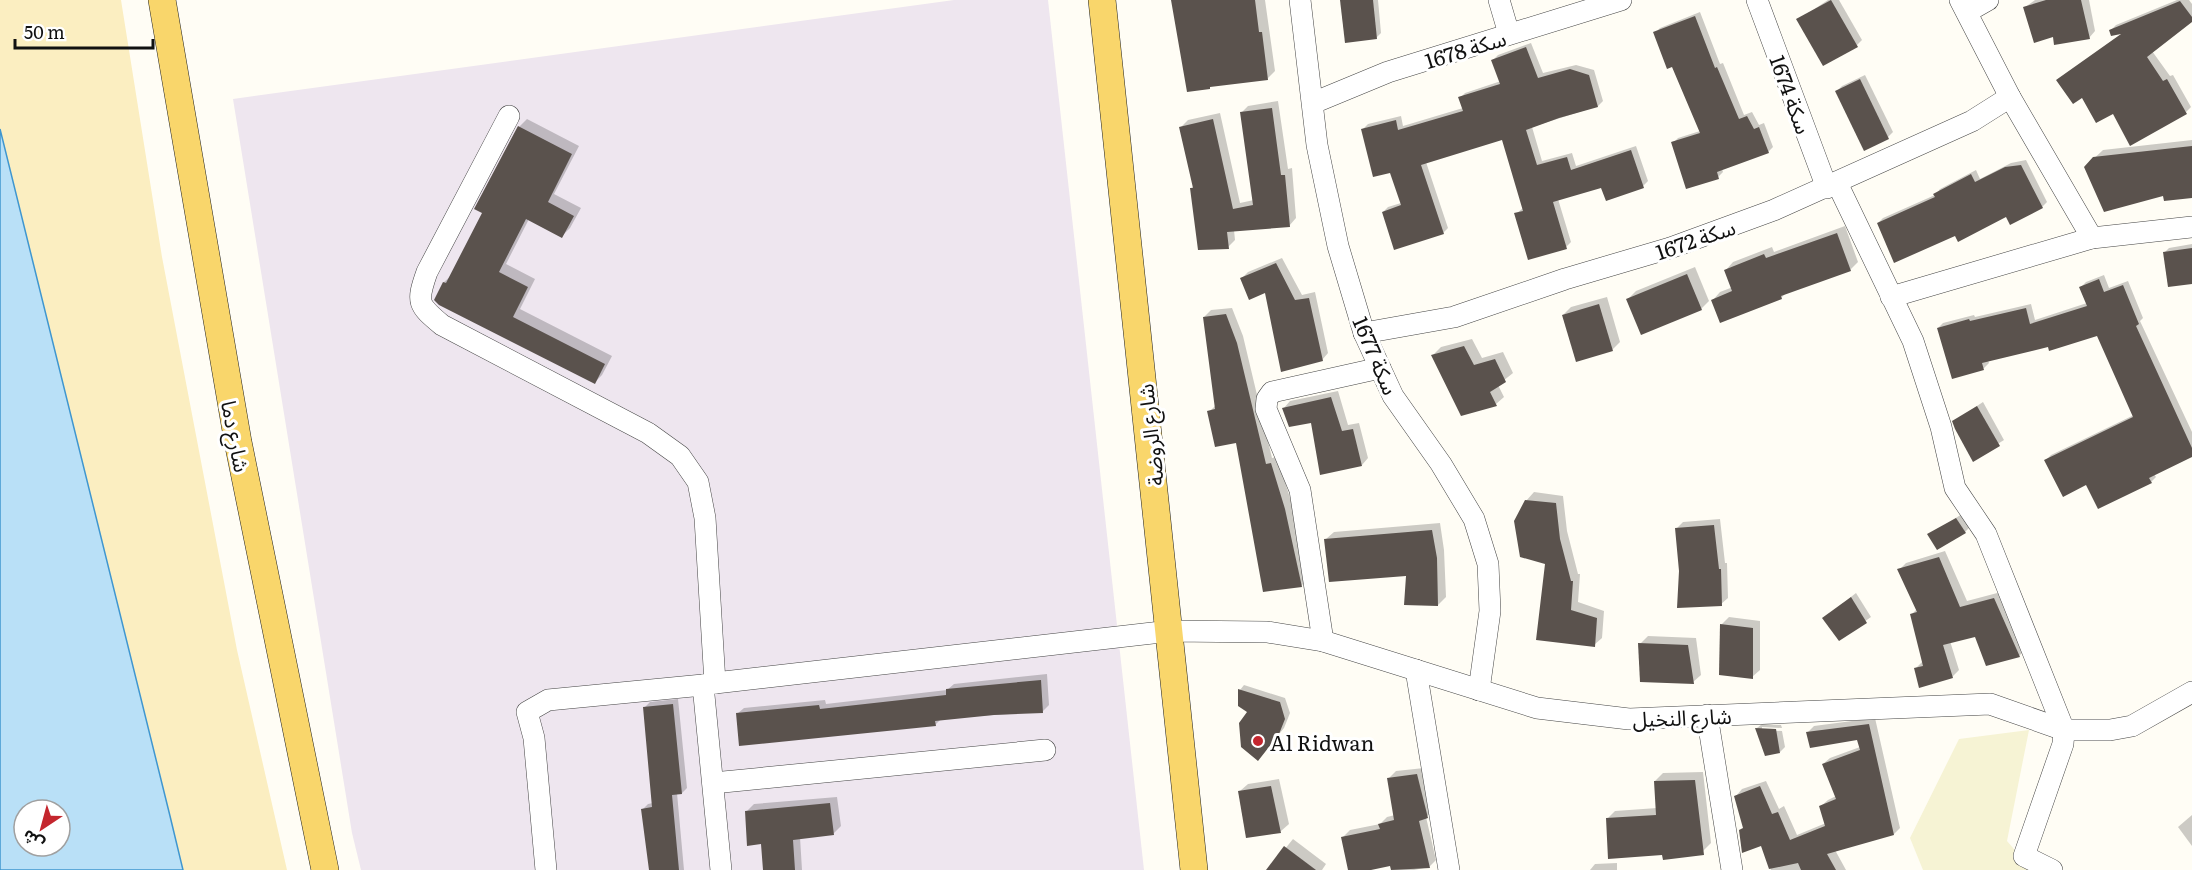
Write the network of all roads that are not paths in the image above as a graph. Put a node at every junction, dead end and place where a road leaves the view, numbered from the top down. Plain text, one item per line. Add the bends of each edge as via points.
1 (162, 0) edge
2 (1102, 0) edge
3 (1300, 0) edge
4 (1499, 0) edge
5 (1621, 0) edge
6 (1757, 0) edge
7 (1988, 0) edge
8 (1963, 6) edge
9 (1509, 34) junction
10 (2010, 97) junction
11 (1313, 103) junction
12 (509, 116) dead end
13 (1832, 186) junction
14 (2192, 227) edge
15 (2092, 238) junction
16 (1891, 297) junction
17 (1364, 333) junction
18 (1380, 368) junction
19 (1170, 631) junction
20 (1323, 641) junction
21 (1416, 670) junction
22 (709, 684) junction
23 (1479, 690) junction
24 (2192, 692) edge
25 (1707, 715) junction
26 (2064, 730) junction
27 (1045, 750) dead end
28 (713, 783) junction
29 (2025, 863) edge
30 (326, 870) edge
31 (546, 870) edge
32 (721, 870) edge
33 (1194, 870) edge
34 (1449, 870) edge
35 (1732, 870) edge
36 (2052, 870) edge

1 - 30 main road, شارع دما via 238,442
2 - 19 main road, شارع الروضة
3 - 11 street, سكة 1677
4 - 9 street
5 - 9 street, سكة 1678
6 - 13 street, سكة 1674
7 - 8 street
8 - 10 street
9 - 11 street, سكة 1678 via 1388,72
10 - 13 street, سكة 1672 via 1972,121
10 - 15 street
11 - 17 street, سكة 1677 via 1317,145 1338,246
12 - 22 street via 427,272 420,292 423,309 442,326 648,433 680,456 698,482 705,518
13 - 16 street, سكة 1674
13 - 17 street, سكة 1672 via 1670,248 1454,317
14 - 15 street
15 - 16 street
16 - 26 street, سكة 1674 via 1920,363 1955,488 1986,534
17 - 18 street, سكة 1677
18 - 20 street via 1272,392 1267,399 1266,409 1300,490
18 - 23 street, سكة 1677 via 1393,396 1474,519 1488,564 1490,610
19 - 20 street, شارع النخيل via 1267,632
19 - 22 street, شارع النخيل
19 - 33 main road, شارع الروضة
20 - 21 street, شارع النخيل
21 - 23 street, شارع النخيل
21 - 34 street
22 - 28 street
22 - 31 street, شارع النخيل via 548,700 527,712 534,738
23 - 25 street, شارع النخيل via 1537,708 1629,719
24 - 26 street, شارع النخيل via 2132,726
25 - 26 street, شارع النخيل via 1990,704
25 - 35 street
26 - 29 street
27 - 28 street
28 - 32 street
29 - 36 street

